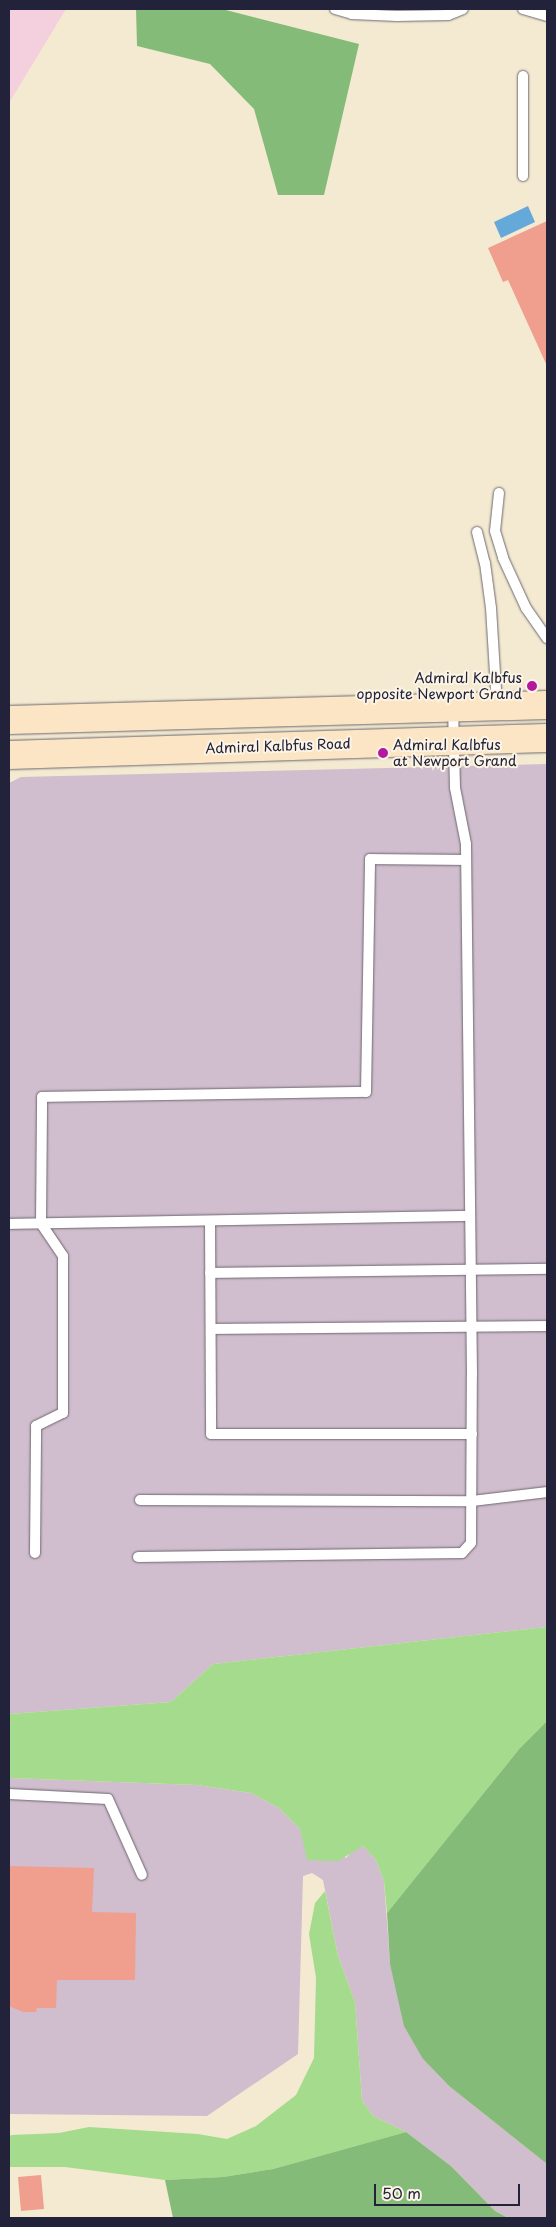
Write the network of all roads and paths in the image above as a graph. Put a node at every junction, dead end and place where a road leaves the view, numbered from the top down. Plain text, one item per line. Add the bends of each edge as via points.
1 (335, 9) edge
2 (463, 9) edge
3 (523, 9) edge
4 (547, 16) edge
5 (522, 76) dead end
6 (523, 176) dead end
7 (499, 493) dead end
8 (477, 532) dead end
9 (547, 638) edge
10 (547, 704) edge
11 (497, 706) junction
12 (453, 707) junction
13 (9, 720) edge
14 (547, 738) edge
15 (454, 740) junction
16 (9, 755) edge
17 (466, 860) junction
18 (470, 1216) junction
19 (210, 1220) junction
20 (41, 1223) junction
21 (9, 1224) edge
22 (547, 1269) edge
23 (471, 1270) junction
24 (210, 1273) junction
25 (472, 1326) junction
26 (547, 1326) edge
27 (211, 1329) junction
28 (472, 1434) junction
29 (547, 1492) edge
30 (140, 1500) dead end
31 (472, 1501) junction
32 (36, 1553) dead end
33 (138, 1557) dead end
34 (9, 1794) edge
35 (142, 1875) dead end

1 - 2 lane via 352,14 397,16 448,15
3 - 4 lane
5 - 6 lane
7 - 9 lane via 495,531 503,558 526,608
8 - 11 lane via 491,608
10 - 11 main road
11 - 12 main road
12 - 13 main road
12 - 15 lane
14 - 15 main road, Admiral Kalbfus Road
15 - 16 main road, Admiral Kalbfus Road
15 - 17 lane via 455,788
17 - 18 lane
17 - 20 lane via 370,859 366,1092 42,1097
18 - 19 lane
18 - 23 lane
19 - 20 lane
19 - 24 lane
20 - 21 lane
20 - 32 lane via 64,1256 62,1413 36,1426
22 - 23 lane
23 - 24 lane
23 - 25 lane
24 - 27 lane
25 - 26 lane
25 - 27 lane
25 - 28 lane
27 - 28 lane via 211,1434
28 - 31 lane
29 - 31 lane
30 - 31 lane
31 - 33 lane via 471,1543 462,1553
34 - 35 lane via 108,1799

